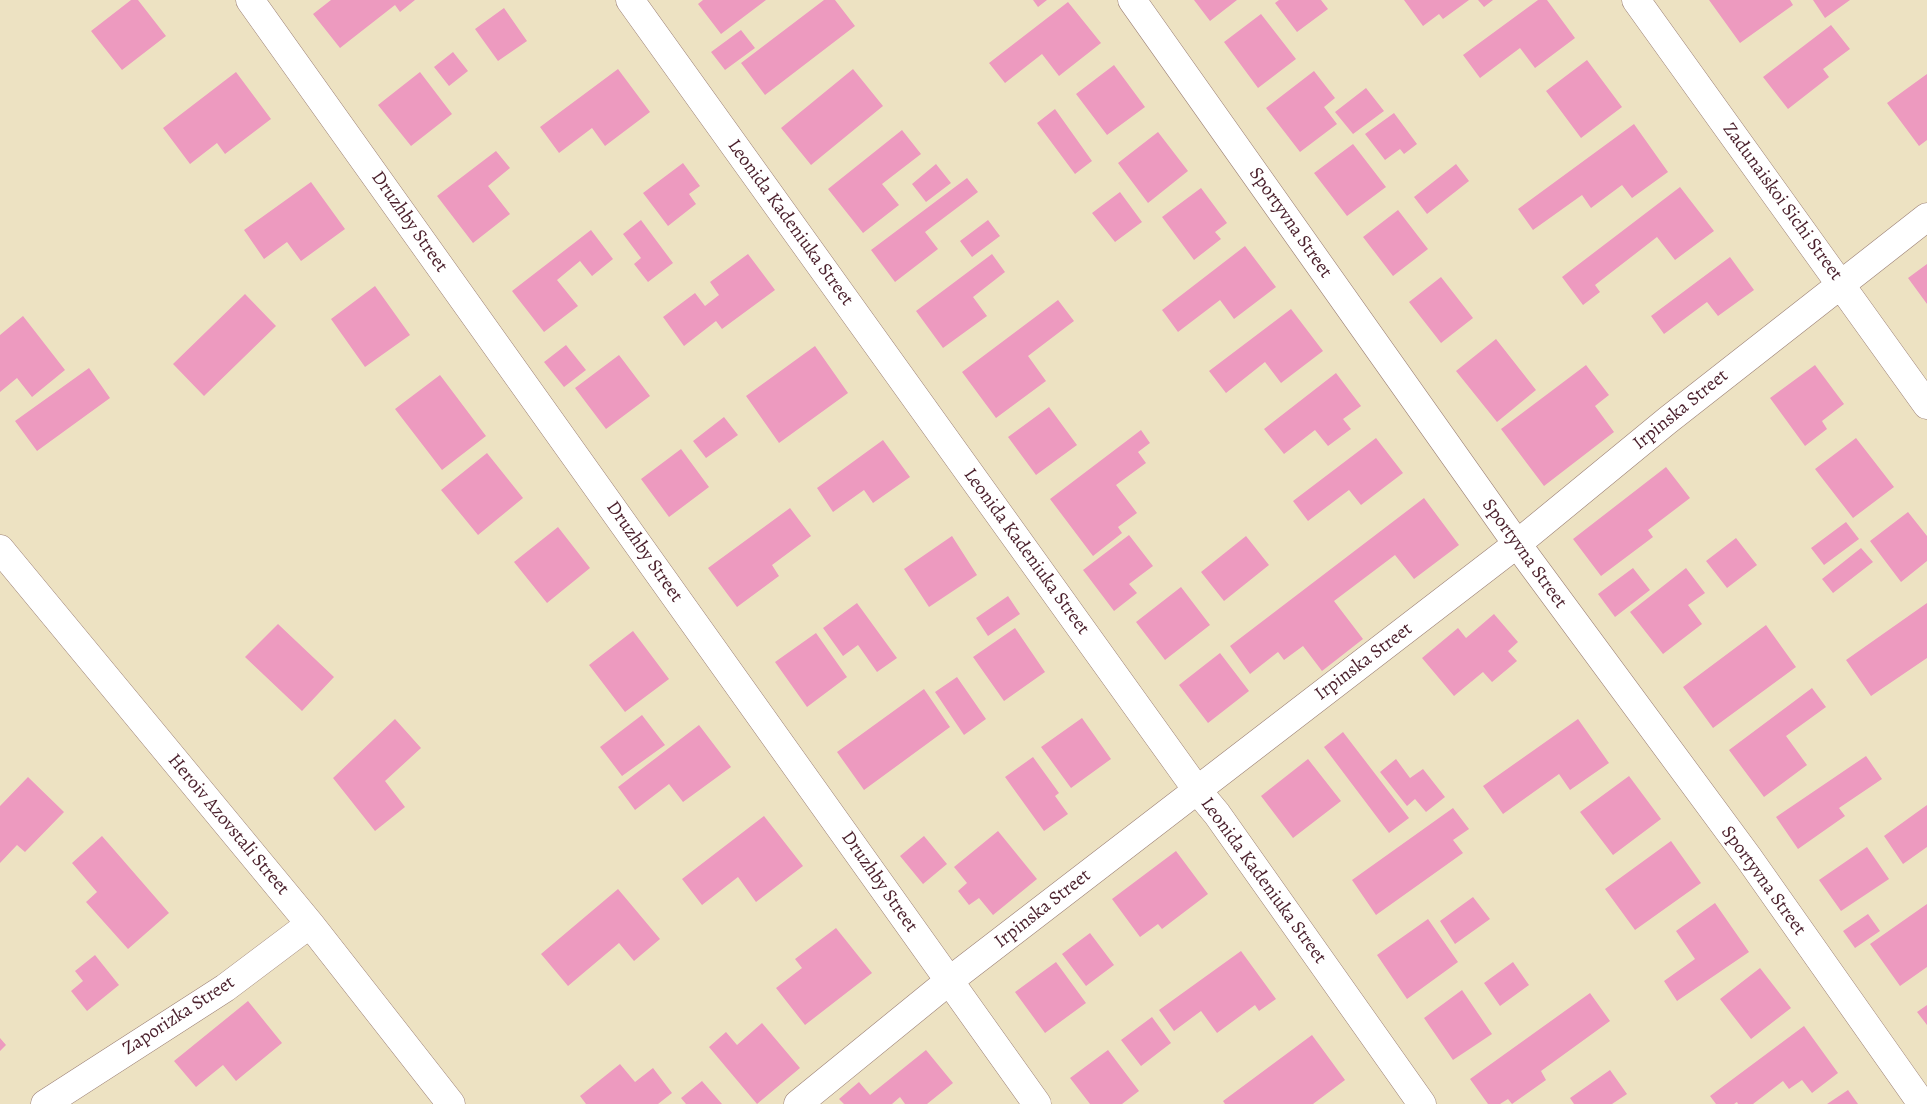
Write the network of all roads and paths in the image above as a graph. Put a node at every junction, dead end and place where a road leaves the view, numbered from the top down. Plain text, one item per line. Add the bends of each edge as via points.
1 (250, 0) edge
2 (630, 0) edge
3 (1132, 0) edge
4 (1636, 0) edge
5 (1927, 217) edge
6 (1841, 284) junction
7 (1927, 405) edge
8 (1517, 544) junction
9 (0, 549) edge
10 (1197, 790) junction
11 (310, 924) junction
12 (950, 981) junction
13 (45, 1104) edge
14 (451, 1104) edge
15 (798, 1104) edge
16 (1037, 1104) edge
17 (1422, 1104) edge
18 (1922, 1104) edge

1 - 12 street, Druzhby Street
2 - 10 street, Leonida Kadeniuka Street
3 - 8 street, Sportyvna Street
4 - 6 street, Zadunaiskoi Sichi Street
5 - 6 street, Irpinska Street
6 - 7 street, Zadunaiskoi Sichi Street
6 - 8 street, Irpinska Street
8 - 10 street, Irpinska Street
8 - 18 street, Sportyvna Street via 1748,857
9 - 11 street, Heroiv Azovstali Street
10 - 12 street, Irpinska Street
10 - 17 street, Leonida Kadeniuka Street
11 - 13 street, Zaporizka Street via 224,988
11 - 14 street, Heroiv Azovstali Street
12 - 15 street, Irpinska Street
12 - 16 street, Druzhby Street

